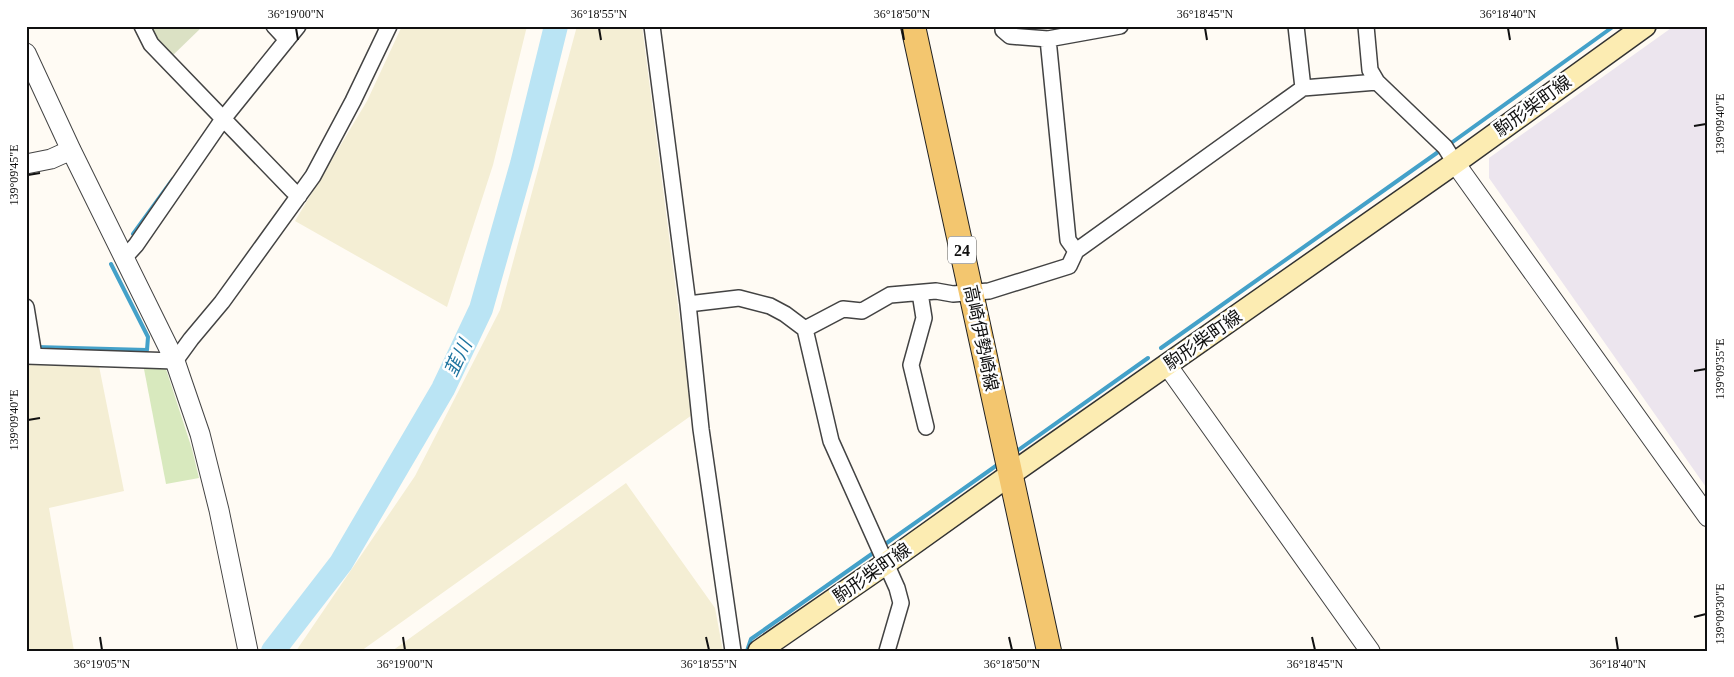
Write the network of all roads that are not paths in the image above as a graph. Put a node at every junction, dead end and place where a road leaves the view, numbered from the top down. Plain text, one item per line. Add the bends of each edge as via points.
1 (142, 26) edge
2 (274, 26) edge
3 (298, 26) edge
4 (389, 26) edge
5 (652, 26) edge
6 (913, 26) edge
7 (1003, 26) edge
8 (1120, 26) edge
9 (1296, 26) edge
10 (1366, 26) edge
11 (1645, 26) edge
12 (1048, 39) junction
13 (287, 40) junction
14 (28, 63) edge
15 (1377, 82) junction
16 (1303, 88) junction
17 (224, 119) junction
18 (71, 150) junction
19 (1455, 163) junction
20 (26, 164) edge
21 (299, 196) junction
22 (1076, 251) junction
23 (124, 257) junction
24 (920, 293) junction
25 (972, 293) junction
26 (688, 304) junction
27 (26, 307) edge
28 (805, 329) junction
29 (30, 356) edge
30 (175, 361) junction
31 (1167, 365) junction
32 (926, 427) dead end
33 (1011, 474) junction
34 (1708, 517) edge
35 (886, 564) junction
36 (248, 651) edge
37 (733, 651) edge
38 (758, 651) edge
39 (887, 651) edge
40 (1049, 651) edge
41 (1370, 651) edge

1 - 17 street via 151,44
2 - 13 street
3 - 13 street
4 - 21 street via 354,101
5 - 26 street
6 - 25 main road, 高崎伊勢崎線 / 24
7 - 12 street via 1010,36
8 - 12 street
9 - 16 street
10 - 15 street via 1370,70
11 - 19 main road, 駒形柴町線
12 - 22 street via 1068,240
13 - 17 street
14 - 18 street
15 - 16 street
15 - 19 street via 1445,147
16 - 22 street
17 - 21 street
17 - 23 street via 136,245
18 - 20 street via 51,159
18 - 23 street
19 - 31 main road, 駒形柴町線
19 - 34 street
21 - 30 street
22 - 25 street via 1069,266 989,291
23 - 30 street
24 - 25 street
24 - 28 street via 890,295 862,311 843,309
24 - 32 street via 924,318 911,365
25 - 33 main road, 高崎伊勢崎線 / 24
26 - 28 street via 739,298 770,306
26 - 37 street
27 - 29 street
28 - 35 street via 832,441
29 - 30 street
30 - 36 street via 200,434
31 - 33 main road, 駒形柴町線
31 - 41 street
33 - 35 main road, 駒形柴町線
33 - 40 main road, 高崎伊勢崎線 / 24
35 - 38 main road, 駒形柴町線
35 - 39 street via 901,603

